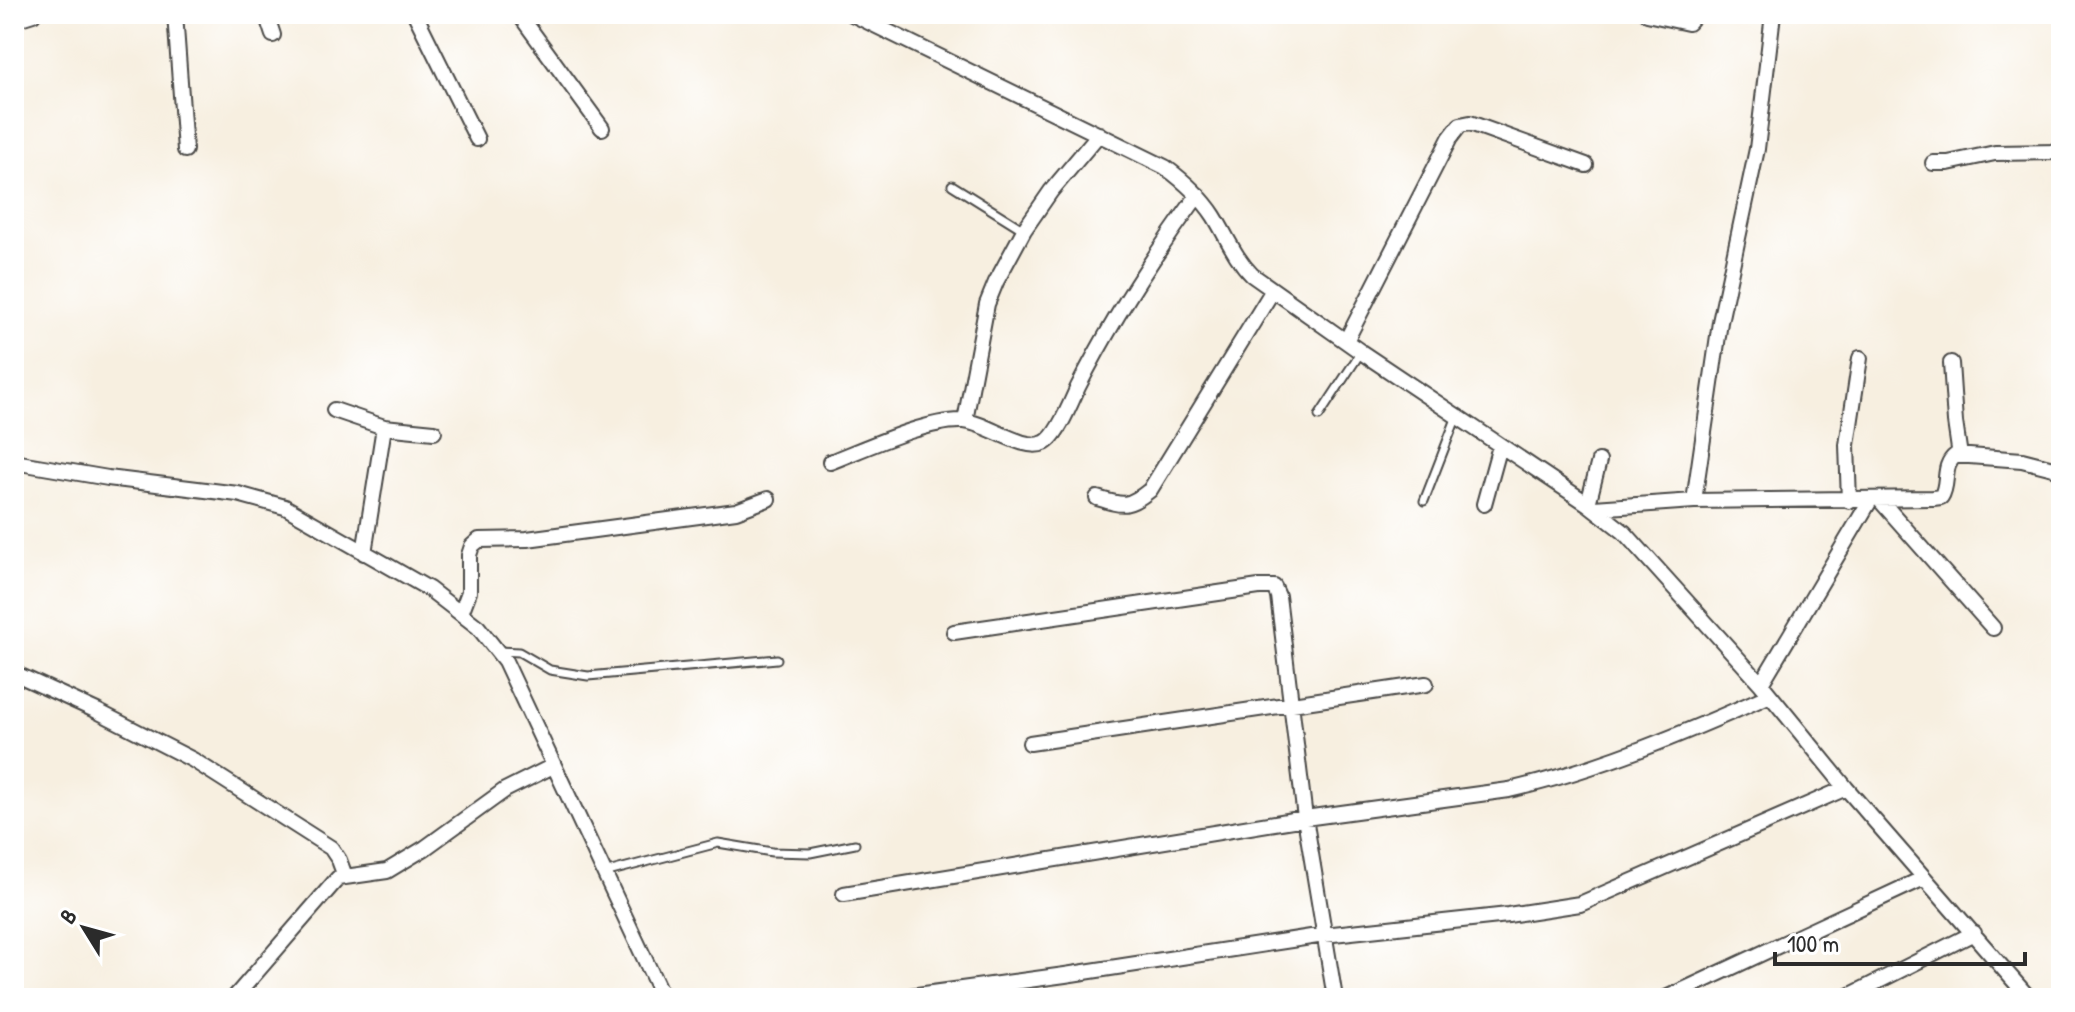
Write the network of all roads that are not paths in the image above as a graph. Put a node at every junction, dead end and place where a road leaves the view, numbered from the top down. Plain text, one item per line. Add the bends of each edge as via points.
1 (33, 14) edge
2 (175, 14) edge
3 (266, 14) edge
4 (415, 14) edge
5 (519, 14) edge
6 (852, 14) edge
7 (1647, 14) edge
8 (1696, 14) edge
9 (1773, 14) edge
10 (14, 20) edge
11 (884, 21) edge
12 (273, 35) dead end
13 (602, 128) dead end
14 (1099, 134) junction
15 (477, 139) dead end
16 (185, 150) dead end
17 (2061, 152) edge
18 (1933, 163) dead end
19 (1586, 165) dead end
20 (952, 185) dead end
21 (1198, 195) junction
22 (1024, 230) junction
23 (1273, 290) junction
24 (1346, 341) junction
25 (1361, 352) junction
26 (1860, 358) dead end
27 (1951, 363) dead end
28 (334, 410) dead end
29 (1319, 416) dead end
30 (1457, 416) junction
31 (965, 421) junction
32 (384, 427) junction
33 (434, 432) dead end
34 (1500, 446) junction
35 (1960, 456) junction
36 (1599, 461) dead end
37 (14, 462) edge
38 (830, 462) dead end
39 (2061, 470) edge
40 (1097, 498) dead end
41 (768, 499) dead end
42 (1875, 499) junction
43 (1424, 501) dead end
44 (1694, 501) junction
45 (1849, 501) junction
46 (1484, 504) dead end
47 (1591, 506) junction
48 (364, 553) junction
49 (461, 613) junction
50 (1993, 628) dead end
51 (954, 632) dead end
52 (498, 651) junction
53 (777, 659) dead end
54 (14, 673) edge
55 (1426, 684) dead end
56 (1765, 689) junction
57 (1290, 703) junction
58 (1030, 743) dead end
59 (553, 766) junction
60 (1846, 788) junction
61 (1305, 818) junction
62 (855, 844) dead end
63 (604, 873) junction
64 (345, 876) junction
65 (1924, 878) junction
66 (844, 894) dead end
67 (1974, 933) junction
68 (1324, 935) junction
69 (234, 998) edge
70 (663, 998) edge
71 (895, 998) edge
72 (1335, 998) edge
73 (1666, 998) edge
74 (1845, 998) edge
75 (2029, 998) edge

1 - 10 street
2 - 16 street
3 - 12 street
4 - 15 street
5 - 13 street
6 - 11 street
7 - 8 street via 1688,23
9 - 44 street via 1757,149 1720,322
11 - 14 street
14 - 21 street via 1165,167
14 - 22 street
17 - 18 street via 1995,153
19 - 24 street via 1470,123 1460,125
20 - 22 lane
21 - 23 street via 1239,261
21 - 31 street via 1140,281 1047,443 1034,445
22 - 31 street via 987,304
23 - 24 street
23 - 40 street via 1150,490 1122,505
24 - 25 street
25 - 29 lane
25 - 30 street
26 - 45 street via 1847,445
27 - 35 street
28 - 32 street
30 - 34 street
30 - 43 lane
31 - 38 street via 914,431
32 - 33 street
32 - 48 street
34 - 46 street
34 - 47 street
35 - 39 street via 2022,460
35 - 42 street via 1946,467 1941,497
36 - 47 street
37 - 48 street via 252,497 285,507
41 - 49 street via 736,511 527,539 479,540 469,555 469,592
42 - 45 street
42 - 50 street
42 - 56 street
44 - 45 street
44 - 47 street
47 - 56 street via 1638,546
48 - 49 street
49 - 52 street
51 - 57 street via 1274,587
52 - 53 lane via 519,652 550,670 588,676
52 - 59 street
54 - 64 street via 193,760 323,842
55 - 57 street
56 - 60 street
56 - 61 street via 1709,721 1542,782
57 - 58 street
57 - 61 street
59 - 63 street
59 - 64 street via 505,790 387,871
60 - 65 street
60 - 68 street via 1580,904
61 - 66 street
61 - 68 street
62 - 63 lane via 810,853 718,843
63 - 70 street
64 - 69 street via 331,884
65 - 67 street
65 - 73 street
67 - 74 street
67 - 75 street
68 - 71 street
68 - 72 street

